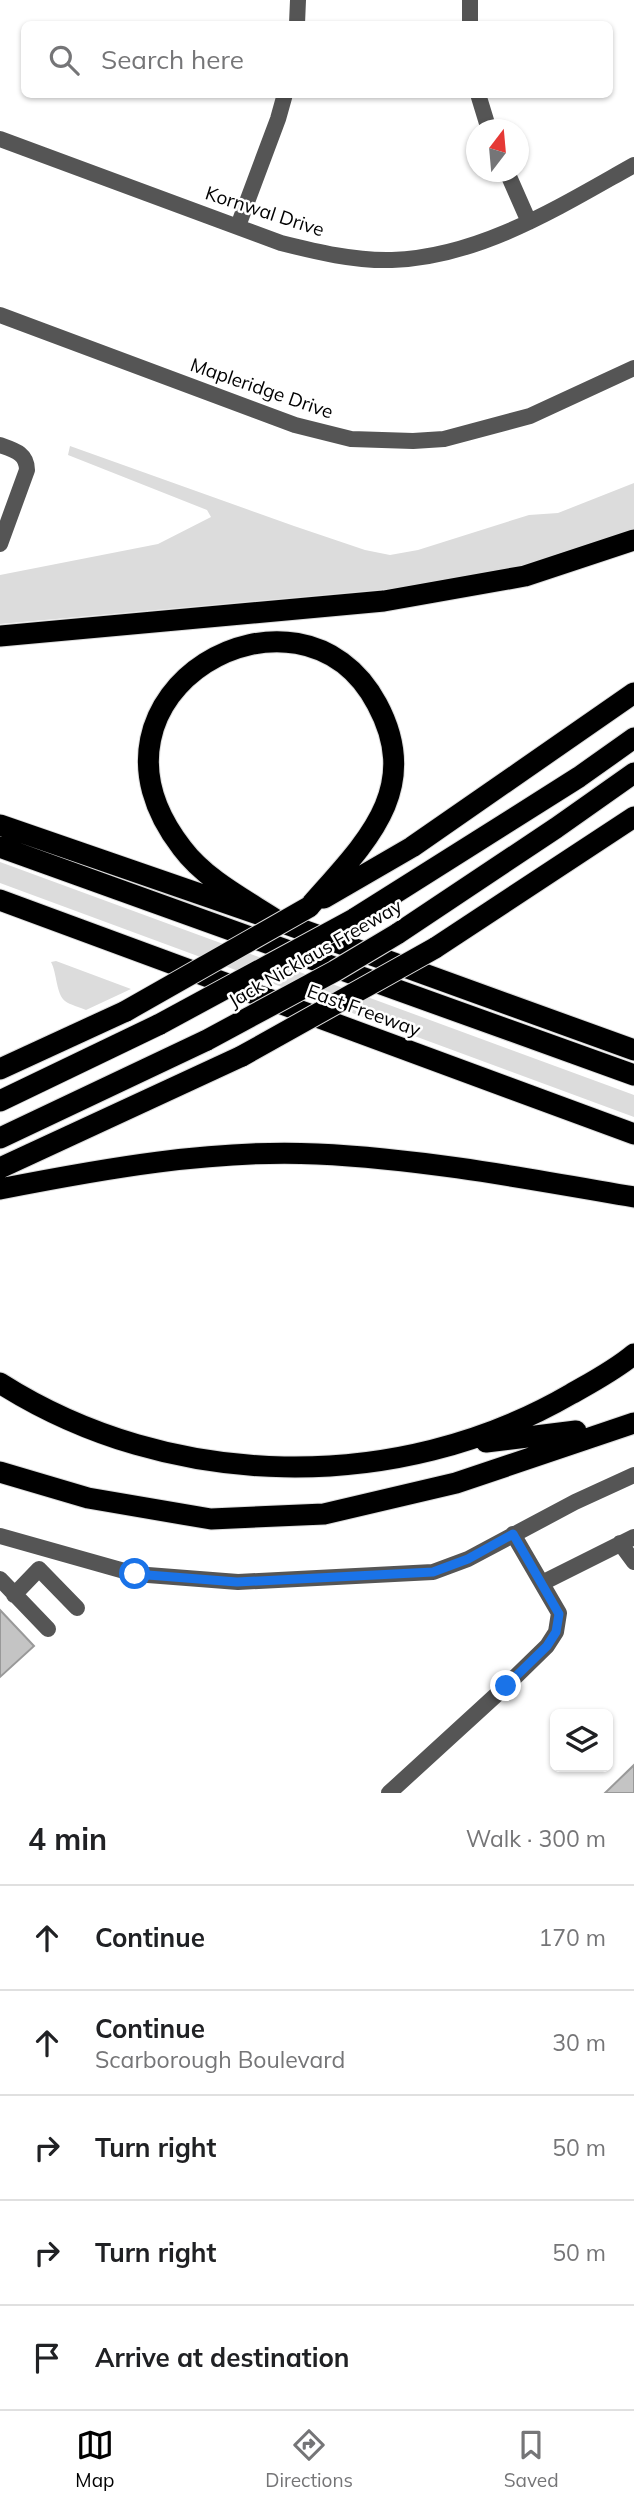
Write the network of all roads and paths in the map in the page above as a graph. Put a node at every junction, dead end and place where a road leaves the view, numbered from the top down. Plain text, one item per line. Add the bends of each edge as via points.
1 (298, 0) edge
2 (470, 0) edge
3 (297, 21) edge
4 (470, 21) edge
5 (284, 98) edge
6 (479, 98) edge
7 (486, 119) edge
8 (0, 139) edge
9 (634, 165) edge
10 (511, 182) edge
11 (529, 222) junction
12 (238, 226) junction
13 (0, 315) edge
14 (634, 368) edge
15 (0, 445) edge
16 (634, 540) edge
17 (0, 544) edge
18 (0, 636) edge
19 (634, 693) edge
20 (634, 738) edge
21 (634, 773) edge
22 (634, 817) edge
23 (0, 825) edge
24 (634, 827) edge
25 (0, 847) edge
26 (579, 854) junction
27 (0, 900) edge
28 (309, 907) junction
29 (278, 921) junction
30 (553, 1020) junction
31 (634, 1041) edge
32 (634, 1050) edge
33 (0, 1069) edge
34 (634, 1075) edge
35 (0, 1101) edge
36 (634, 1134) edge
37 (0, 1138) edge
38 (0, 1168) edge
39 (0, 1189) edge
40 (634, 1197) edge
41 (634, 1354) edge
42 (0, 1382) edge
43 (625, 1425) edge
44 (446, 1446) junction
45 (0, 1472) edge
46 (634, 1475) edge
47 (513, 1534) junction
48 (0, 1536) edge
49 (627, 1540) edge
50 (634, 1562) edge
51 (0, 1579) edge
52 (542, 1583) junction
53 (13, 1595) junction
54 (77, 1608) dead end
55 (48, 1629) dead end
56 (389, 1793) edge

1 - 3 street
2 - 4 street
5 - 12 street
6 - 7 street
8 - 12 street, Kornwal Drive
9 - 11 street, Kornwal Drive
10 - 11 street
11 - 12 street, Kornwal Drive via 445,252 391,260 316,252
13 - 14 street, Mapleridge Drive via 295,425 351,439 444,439 488,428 530,416
15 - 17 street via 21,454 27,464
16 - 18 highway via 525,576 384,601
19 - 28 highway via 412,847
20 - 35 highway, Jack Nicklaus Freeway, bridge via 354,919 160,1024
21 - 37 highway, Jack Nicklaus Freeway, bridge via 335,971 207,1040
22 - 26 highway
23 - 29 highway
24 - 26 highway
25 - 34 highway, East Freeway
26 - 38 highway, bridge via 435,948 242,1056
27 - 36 highway, East Freeway
28 - 29 highway via 367,841 383,812 395,769 391,735 372,694 330,656 283,642 246,645 207,660 170,696 153,732 149,775 159,815 182,849 199,867
28 - 33 highway, bridge via 126,1011
29 - 30 highway
30 - 31 highway
30 - 32 highway
39 - 40 highway via 93,1171 208,1157 315,1154 407,1161
41 - 44 highway via 552,1405 501,1429
42 - 44 highway via 111,1436 228,1464 284,1468 349,1465
43 - 44 highway
43 - 45 highway via 456,1483 324,1514 211,1519 88,1497
46 - 47 street
47 - 48 street via 433,1572 237,1582 135,1574
47 - 52 street
49 - 50 street
49 - 52 street
51 - 53 street
52 - 56 street via 559,1614 556,1632 547,1646
53 - 54 street via 39,1569
53 - 55 street

